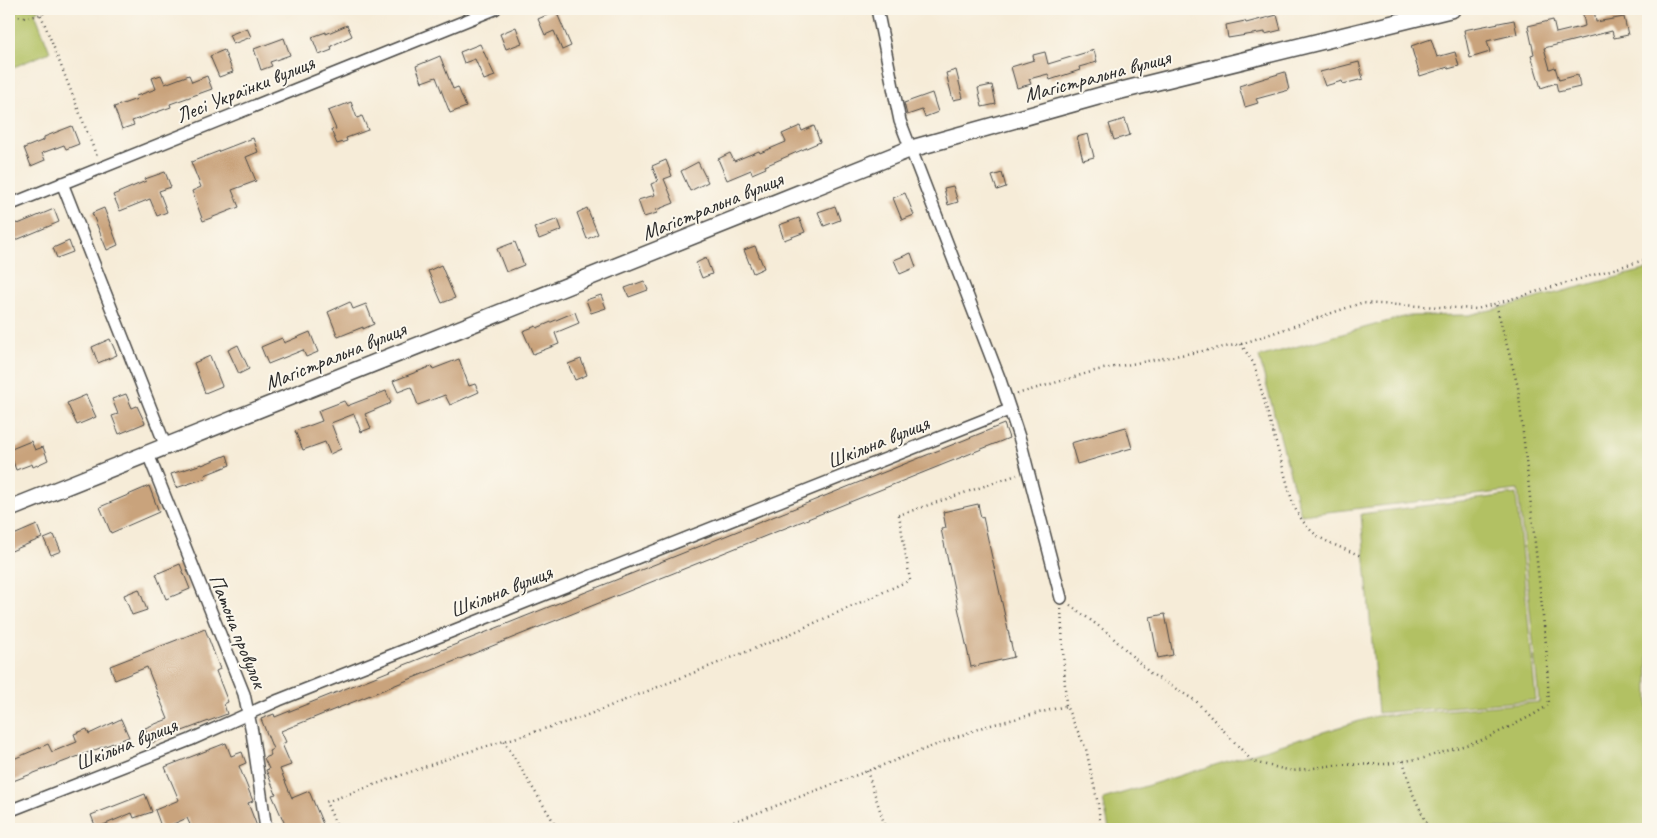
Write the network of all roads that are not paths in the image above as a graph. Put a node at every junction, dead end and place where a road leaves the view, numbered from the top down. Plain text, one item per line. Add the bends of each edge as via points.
1 (495, 9) edge
2 (877, 9) edge
3 (1452, 9) edge
4 (910, 149) junction
5 (62, 183) junction
6 (9, 205) edge
7 (1009, 410) junction
8 (166, 447) junction
9 (148, 454) junction
10 (9, 509) edge
11 (1060, 598) road end
12 (249, 713) junction
13 (9, 811) edge
14 (266, 829) edge

1 - 5 street, Лесі Українки вулиця
2 - 4 street via 897,110
3 - 4 main road, Магістральна вулиця via 1103,95
4 - 7 street via 990,352
4 - 8 main road, Магістральна вулиця
5 - 6 street, Лесі Українки вулиця
5 - 8 street
7 - 11 street
7 - 12 street, Шкільна вулиця
8 - 9 main road, Магістральна вулиця
9 - 10 main road, Магістральна вулиця
9 - 12 street, Патона провулок
12 - 13 street, Шкільна вулиця via 190,740
12 - 14 street, Патона провулок

